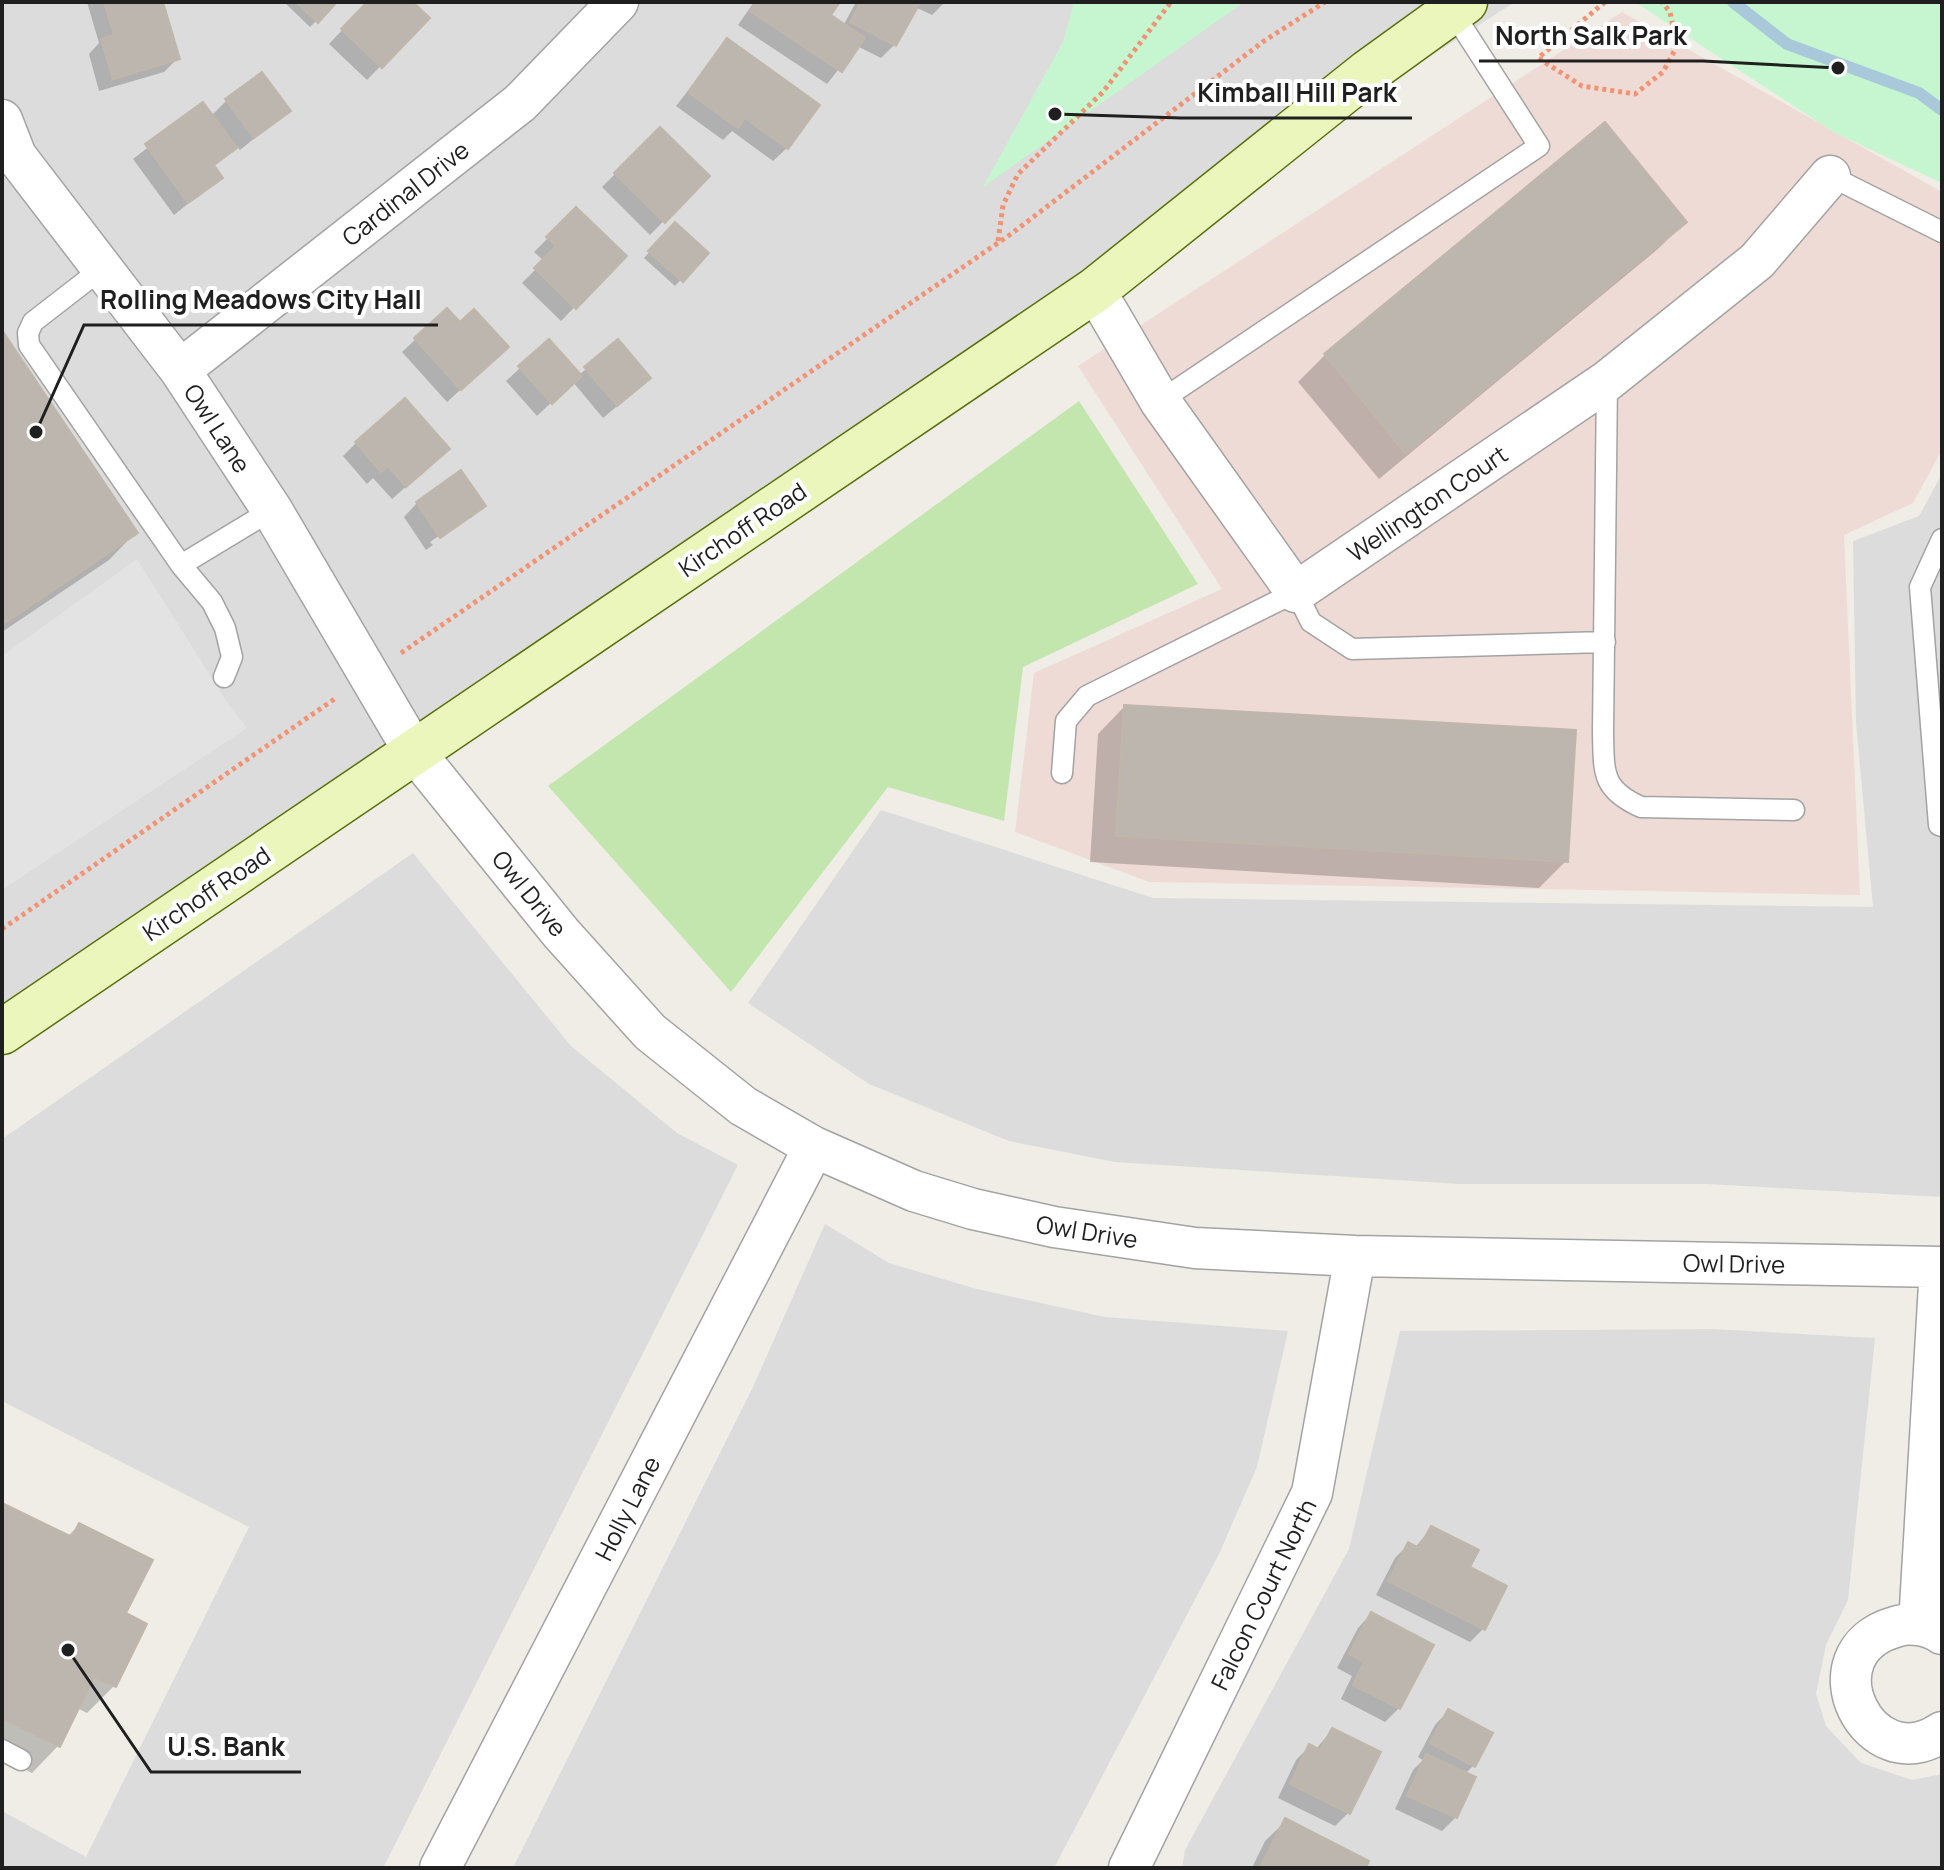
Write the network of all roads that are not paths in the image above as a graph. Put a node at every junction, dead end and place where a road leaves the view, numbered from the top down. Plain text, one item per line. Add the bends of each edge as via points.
1 (618, 2) edge
2 (1459, 7) edge
3 (2, 120) edge
4 (1830, 176) joint
5 (1942, 232) edge
6 (104, 267) junction
7 (1095, 290) junction
8 (180, 370) junction
9 (1607, 381) junction
10 (1160, 401) junction
11 (272, 510) junction
12 (1942, 539) edge
13 (181, 565) junction
14 (1296, 592) junction
15 (1605, 642) junction
16 (224, 677) dead end
17 (413, 750) junction
18 (1062, 773) dead end
19 (1794, 810) dead end
20 (1942, 826) edge
21 (2, 1032) edge
22 (814, 1147) junction
23 (1355, 1256) junction
24 (1941, 1267) edge
25 (1931, 1629) edge
26 (1942, 1732) edge
27 (2, 1750) edge
28 (21, 1760) dead end
29 (440, 1868) edge
30 (1129, 1868) edge

1 - 8 street, Cardinal Drive via 520,103
2 - 7 main road, Kirchoff Road via 1368,72
2 - 10 lane via 1539,146
3 - 6 street, Owl Lane via 16,156
4 - 5 lane
4 - 9 street, Wellington Court via 1757,261
6 - 8 street, Owl Lane
6 - 13 lane via 33,322 29,345
7 - 10 street
7 - 17 main road, Kirchoff Road
8 - 11 street, Owl Lane
9 - 14 street, Wellington Court
9 - 15 lane
10 - 14 street
11 - 13 lane
11 - 17 street, Owl Lane
12 - 20 lane via 1920,587
13 - 16 lane via 212,602 225,628 232,657
14 - 15 lane via 1311,622 1352,649
14 - 18 lane via 1087,696 1066,721
15 - 19 lane via 1604,772 1622,799 1658,809
17 - 21 main road, Kirchoff Road
17 - 22 street, Owl Drive via 561,933 650,1032 743,1106
22 - 23 street, Owl Drive via 914,1191 1054,1227 1195,1248
22 - 29 street, Holly Lane
23 - 24 street, Owl Drive
23 - 30 street, Falcon Court North via 1312,1493
24 - 25 street
25 - 26 street via 1889,1629 1864,1645 1850,1683 1864,1721 1879,1735 1917,1742
27 - 28 lane

